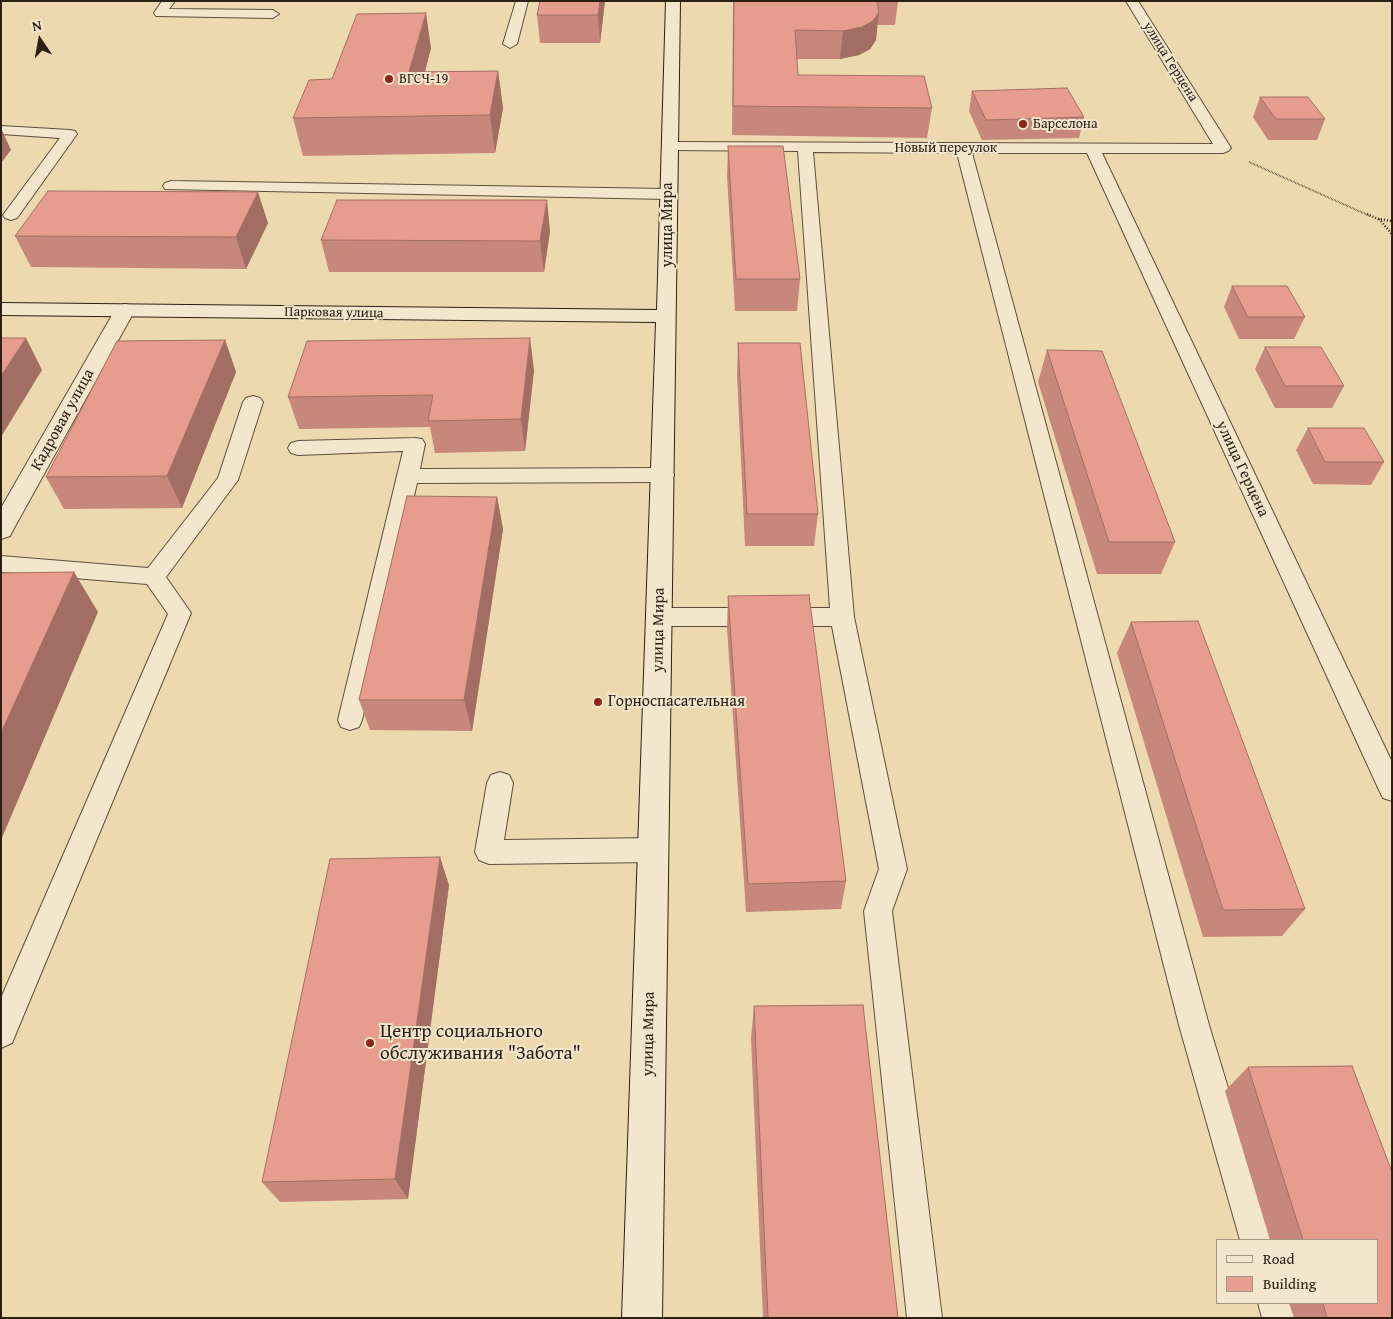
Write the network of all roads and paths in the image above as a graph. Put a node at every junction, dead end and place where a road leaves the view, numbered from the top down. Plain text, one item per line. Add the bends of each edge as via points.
1 (169, 1) edge
2 (522, 1) edge
3 (673, 1) edge
4 (1132, 1) edge
5 (273, 14) dead end
6 (510, 44) dead end
7 (1, 130) edge
8 (668, 146) junction
9 (805, 147) junction
10 (963, 148) junction
11 (1220, 148) junction
12 (1092, 149) junction
13 (171, 186) dead end
14 (668, 194) junction
15 (11, 215) dead end
16 (1378, 219) junction
17 (1392, 221) edge
18 (1392, 234) edge
19 (1, 309) edge
20 (125, 310) junction
21 (667, 316) junction
22 (254, 402) dead end
23 (298, 448) dead end
24 (664, 475) junction
25 (408, 476) junction
26 (1, 530) edge
27 (1, 564) edge
28 (154, 577) junction
29 (660, 617) junction
30 (842, 617) junction
31 (350, 720) dead end
32 (500, 783) dead end
33 (1392, 790) edge
34 (654, 850) junction
35 (1, 1033) edge
36 (1257, 1239) edge
37 (1275, 1304) edge
38 (642, 1318) edge
39 (925, 1318) edge
40 (1280, 1318) edge

1 - 5 lane via 160,13
2 - 6 lane
3 - 8 main road, улица Мира
4 - 11 lane, улица Герцена
7 - 15 lane via 70,134
8 - 9 lane, Новый переулок
8 - 14 main road, улица Мира
9 - 10 lane, Новый переулок
9 - 30 lane
10 - 12 lane, Новый переулок
10 - 36 lane via 1194,1025
11 - 12 lane, Новый переулок
11 - 16 path
12 - 33 lane, улица Герцена
13 - 14 lane
14 - 21 main road, улица Мира
16 - 17 path
16 - 18 path
19 - 20 main road, Парковая улица
20 - 21 main road, Парковая улица
20 - 26 main road, Кадровая улица
21 - 24 main road, улица Мира
22 - 28 lane via 228,480
23 - 25 lane via 415,444
24 - 25 lane
24 - 29 main road, улица Мира
25 - 31 lane
27 - 28 lane
28 - 35 lane via 180,613
29 - 30 lane
29 - 34 main road, улица Мира
30 - 39 lane via 893,869 878,911
32 - 34 lane via 490,852
34 - 38 main road, улица Мира
37 - 40 lane

